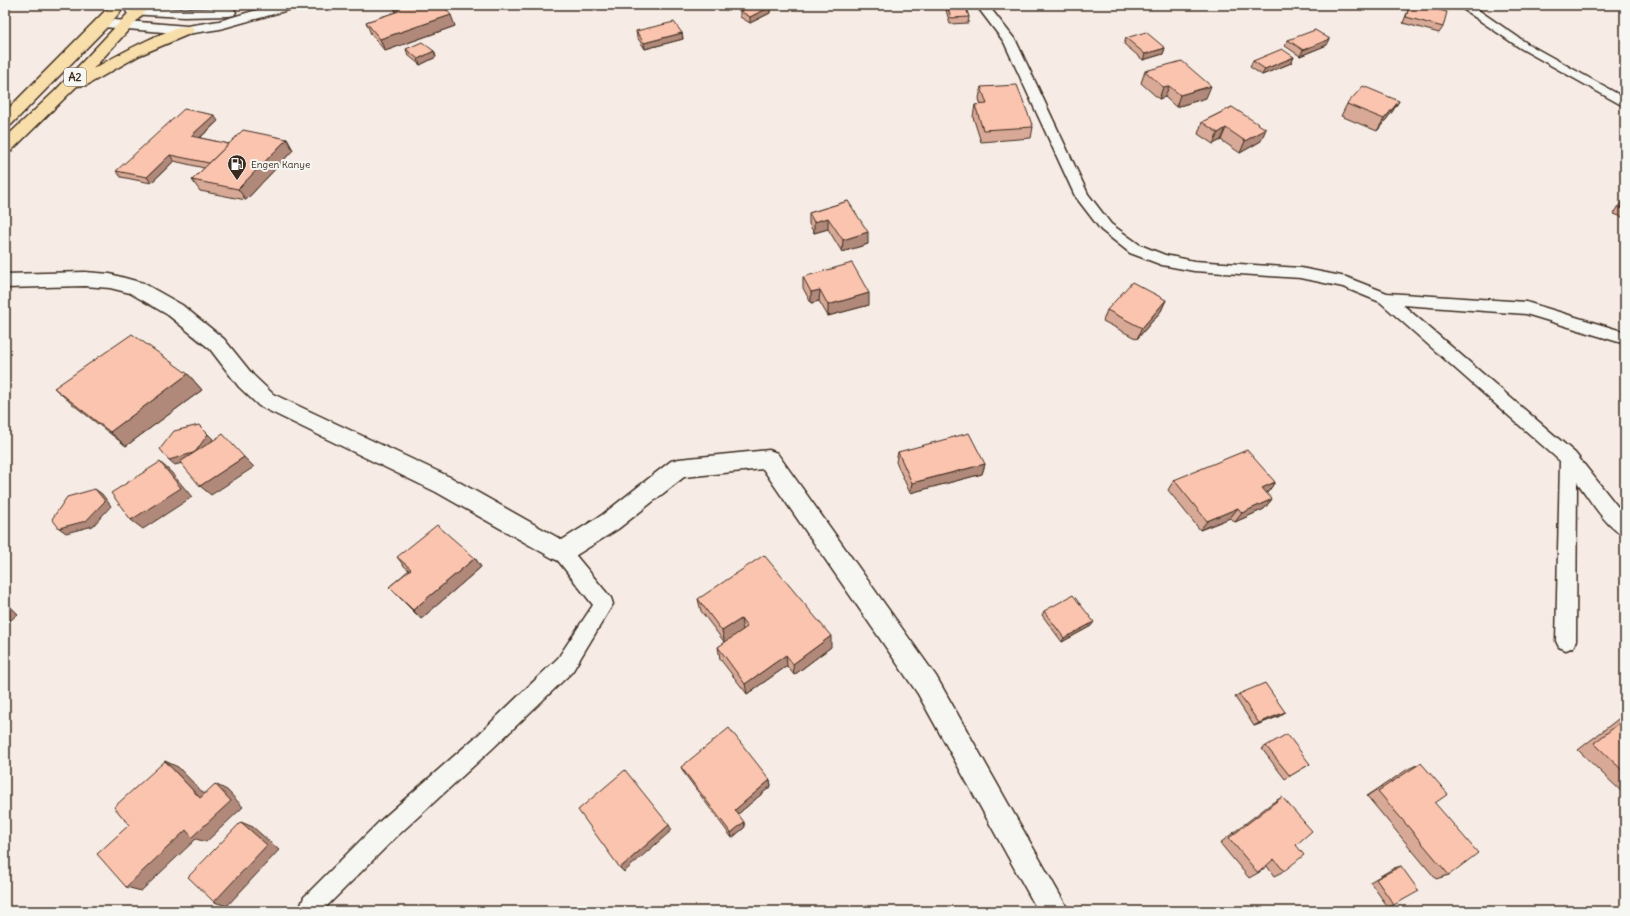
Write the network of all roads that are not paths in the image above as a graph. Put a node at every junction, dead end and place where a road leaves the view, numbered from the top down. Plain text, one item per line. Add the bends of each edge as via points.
1 (982, 5) edge
2 (1463, 5) edge
3 (117, 8) edge
4 (140, 8) edge
5 (103, 23) junction
6 (125, 25) junction
7 (187, 30) junction
8 (61, 94) junction
9 (1625, 103) edge
10 (5, 121) edge
11 (5, 147) edge
12 (5, 281) edge
13 (1385, 298) junction
14 (1625, 338) edge
15 (1569, 458) junction
16 (1625, 528) edge
17 (562, 552) junction
18 (1566, 641) dead end
19 (315, 911) edge
20 (1054, 911) edge

1 - 13 lane via 1010,41 1082,196 1106,227 1134,249 1162,260 1194,266 1301,273 1346,282
2 - 9 lane via 1524,46
3 - 4 street
3 - 5 highway, A2
4 - 6 highway, A2
4 - 7 street via 184,13 242,11 290,5 220,25
5 - 6 street
5 - 10 highway, A2
6 - 7 street
6 - 8 highway, A2
7 - 8 highway via 135,52
8 - 11 highway, A2
12 - 17 street via 85,278 136,288 175,310 217,344 246,381 266,400 444,485
13 - 14 lane via 1526,308
13 - 15 lane
15 - 16 lane
15 - 18 lane
17 - 19 lane via 604,604 565,665 387,830 312,905
17 - 20 street via 610,522 679,468 769,460 927,685

